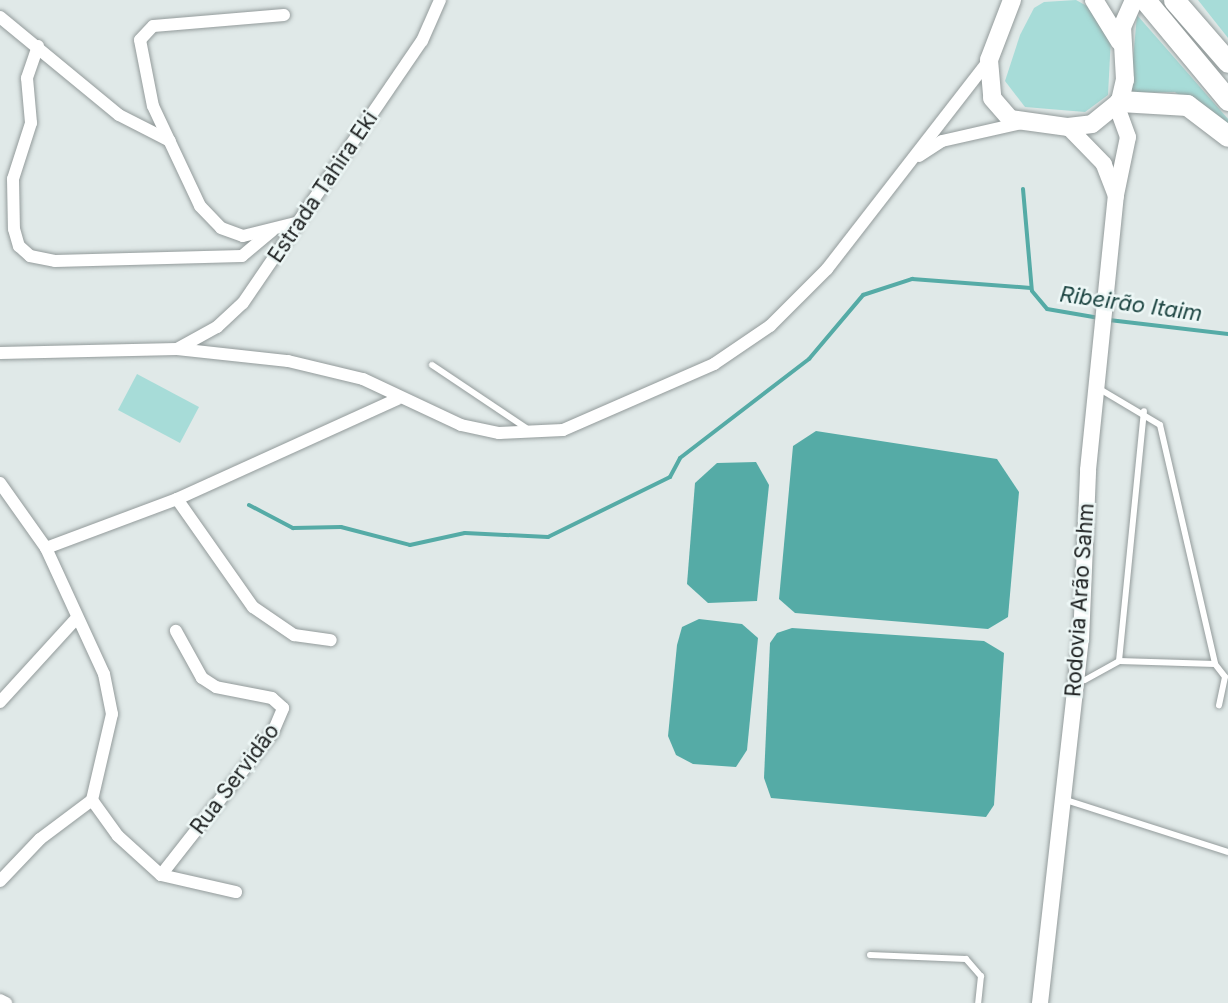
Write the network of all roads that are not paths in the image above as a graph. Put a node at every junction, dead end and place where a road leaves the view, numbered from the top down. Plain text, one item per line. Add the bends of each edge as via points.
1 (440, 0) edge
2 (1012, 0) edge
3 (1094, 0) edge
4 (1134, 0) edge
5 (1145, 0) edge
6 (1174, 0) edge
7 (284, 15) dead end
8 (0, 17) edge
9 (38, 46) junction
10 (1122, 49) junction
11 (989, 60) junction
12 (1228, 62) edge
13 (1228, 100) edge
14 (1118, 104) junction
15 (1022, 123) junction
16 (1068, 127) junction
17 (1228, 136) edge
18 (170, 141) junction
19 (916, 158) junction
20 (1116, 196) junction
21 (296, 223) junction
22 (272, 231) junction
23 (177, 350) junction
24 (0, 353) edge
25 (432, 366) dead end
26 (1097, 387) junction
27 (397, 399) junction
28 (1144, 411) junction
29 (537, 434) junction
30 (0, 483) edge
31 (177, 499) junction
32 (46, 548) junction
33 (75, 620) junction
34 (176, 631) dead end
35 (331, 640) dead end
36 (1119, 661) junction
37 (1215, 663) junction
38 (1085, 680) dead end
39 (0, 702) edge
40 (1219, 705) dead end
41 (1062, 799) junction
42 (92, 800) junction
43 (1228, 852) edge
44 (161, 875) junction
45 (0, 880) edge
46 (236, 892) dead end
47 (870, 955) dead end
48 (0, 1000) edge
49 (6, 1003) edge
50 (978, 1003) edge
51 (1040, 1003) edge

1 - 21 street, Estrada Tahira Eki via 422,41
2 - 11 main road
3 - 10 main road via 1116,28
4 - 10 main road via 1123,19
5 - 13 highway
6 - 12 highway
7 - 18 street via 153,26 145,31 144,75
8 - 9 street
9 - 18 street via 119,115
9 - 22 street via 27,78 31,123 13,179 14,229 19,246 30,256 55,261 242,256
10 - 14 main road
11 - 15 main road via 993,98 1010,119
11 - 19 street
14 - 16 main road via 1092,124
14 - 17 highway via 1176,101
14 - 20 street, Rodovia Arão Sahm via 1128,137
15 - 16 main road
15 - 19 street via 942,141
16 - 20 street, Rodovia Arão Sahm via 1104,164
18 - 22 street via 200,206 221,228 243,237
19 - 29 street via 820,277 752,339 626,407
20 - 26 street, Rodovia Arão Sahm
21 - 22 street
21 - 23 street, Estrada Tahira Eki via 243,303 217,327
23 - 24 street
23 - 27 street via 339,370
25 - 29 lane
26 - 28 lane
26 - 41 street, Rodovia Arão Sahm via 1081,640
27 - 29 street via 461,425
27 - 31 street
28 - 36 lane
28 - 37 lane via 1166,440
30 - 32 street
31 - 32 street
31 - 35 street via 236,585 270,623 294,635
32 - 33 street
33 - 39 street
33 - 42 street via 104,674 112,714
34 - 44 street, Rua Servidão via 202,678 216,687 272,698 283,708 273,732
36 - 37 lane
36 - 38 lane
37 - 40 lane via 1225,677
41 - 43 lane
41 - 51 street, Rodovia Arão Sahm
42 - 44 street via 118,836
42 - 45 street via 40,839
44 - 46 street
47 - 50 lane via 966,959 981,976
48 - 49 street

